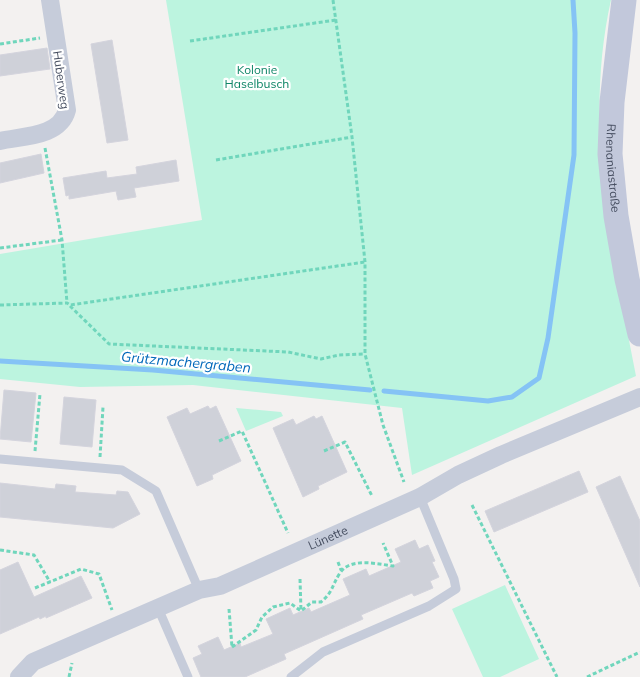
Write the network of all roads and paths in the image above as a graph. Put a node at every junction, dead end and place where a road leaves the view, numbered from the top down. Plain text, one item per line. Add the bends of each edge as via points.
1 (50, 0) edge
2 (333, 0) edge
3 (624, 0) edge
4 (336, 20) junction
5 (48, 37) dead end
6 (190, 41) dead end
7 (0, 44) edge
8 (352, 137) junction
9 (0, 142) edge
10 (44, 142) dead end
11 (216, 160) dead end
12 (62, 240) junction
13 (0, 248) edge
14 (365, 262) junction
15 (69, 304) junction
16 (0, 305) edge
17 (640, 334) edge
18 (365, 354) junction
19 (40, 394) dead end
20 (640, 397) edge
21 (103, 407) dead end
22 (218, 441) dead end
23 (324, 452) dead end
24 (0, 459) edge
25 (34, 462) junction
26 (99, 468) junction
27 (404, 482) dead end
28 (372, 496) dead end
29 (420, 497) junction
30 (472, 504) dead end
31 (288, 533) dead end
32 (383, 543) dead end
33 (0, 550) edge
34 (338, 562) dead end
35 (341, 570) junction
36 (300, 579) dead end
37 (50, 582) junction
38 (35, 588) dead end
39 (200, 590) junction
40 (158, 608) junction
41 (229, 609) dead end
42 (112, 610) dead end
43 (301, 611) junction
44 (640, 652) edge
45 (72, 662) dead end
46 (19, 677) edge
47 (69, 677) edge
48 (188, 677) edge
49 (291, 677) edge
50 (557, 677) edge
51 (587, 677) edge

1 - 9 street, Huberweg via 67,110 65,118 56,128
2 - 4 path
3 - 17 street, Rhenaniastraße via 612,102 610,154 616,216
4 - 6 path
4 - 8 path
5 - 7 path
8 - 11 path
8 - 14 path
10 - 12 path
12 - 13 path
12 - 15 path
14 - 15 path
14 - 18 path
15 - 16 path
15 - 18 path via 109,344 288,352 321,359
18 - 27 path via 382,426
19 - 25 path
20 - 29 street, Lünette via 476,467
21 - 26 path
22 - 31 path via 242,431
23 - 28 path via 345,442
24 - 25 lane
25 - 26 lane
26 - 39 lane via 122,470 156,491
29 - 39 street, Lünette via 220,586
29 - 49 lane via 456,589 429,606 322,652
30 - 50 path
32 - 35 path via 393,566 367,562
33 - 37 path via 34,555
34 - 35 path
35 - 43 path via 332,593
36 - 43 path
37 - 38 path
37 - 42 path via 80,569 99,574
39 - 40 street, Lünette
40 - 46 street, Lünette via 32,662
40 - 48 lane
41 - 43 path via 232,647 256,630 273,607 290,603
44 - 51 path
45 - 47 path

